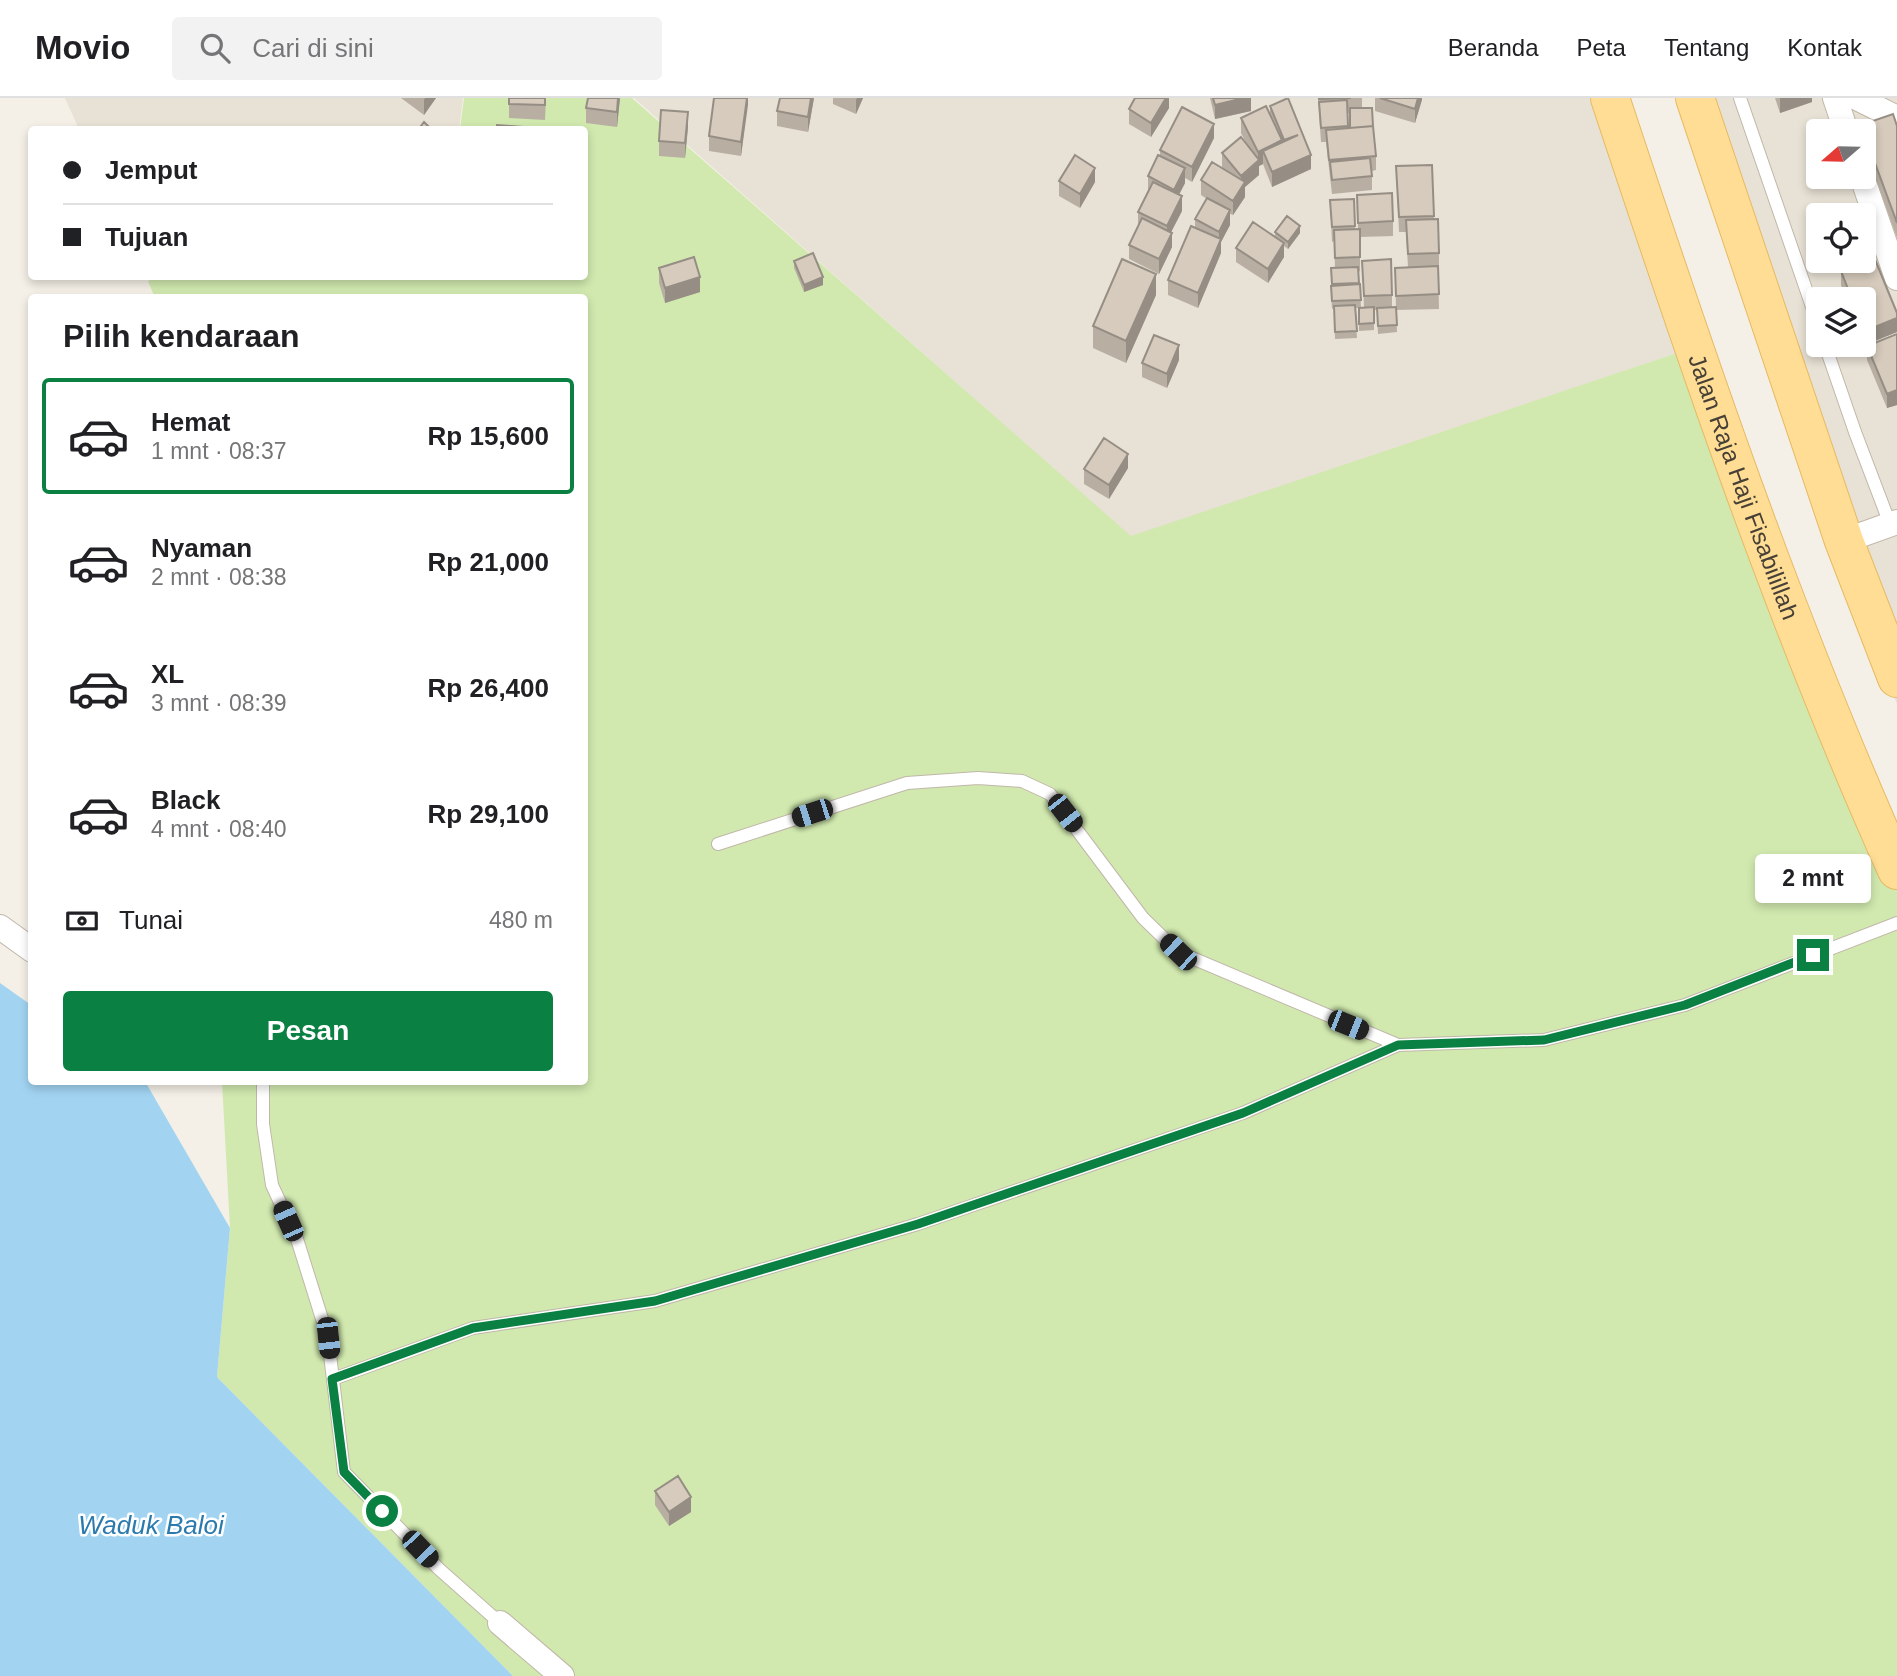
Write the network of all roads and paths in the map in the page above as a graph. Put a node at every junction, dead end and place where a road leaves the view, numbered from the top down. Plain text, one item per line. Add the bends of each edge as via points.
1 (1611, 98) edge
2 (1695, 98) edge
3 (1740, 98) edge
4 (1835, 98) edge
5 (1857, 98) edge
6 (1897, 118) edge
7 (1842, 119) edge
8 (1866, 189) edge
9 (1897, 278) edge
10 (1806, 289) edge
11 (1829, 357) edge
12 (1894, 523) edge
13 (1844, 541) junction
14 (1897, 678) edge
15 (718, 844) dead end
16 (1897, 870) edge
17 (1897, 923) edge
18 (0, 928) edge
19 (28, 947) edge
20 (1398, 1045) junction
21 (263, 1085) edge
22 (332, 1379) junction
23 (500, 1623) joint
24 (562, 1676) edge

1 - 16 main road, Jalan Raja Haji Fisabilillah via 1692,345 1765,544
2 - 13 main road
3 - 10 lane
4 - 7 street
5 - 6 street
8 - 9 street
11 - 12 lane
12 - 13 street
13 - 14 main road
15 - 20 lane via 907,783 978,778 1022,781 1051,794 1143,918 1178,952
17 - 20 lane via 1685,1005 1557,1037
18 - 19 street
20 - 22 lane via 1243,1113 918,1224 655,1301 473,1328
21 - 22 lane via 272,1185 297,1239 328,1338
22 - 23 lane via 344,1472 439,1569
23 - 24 street

